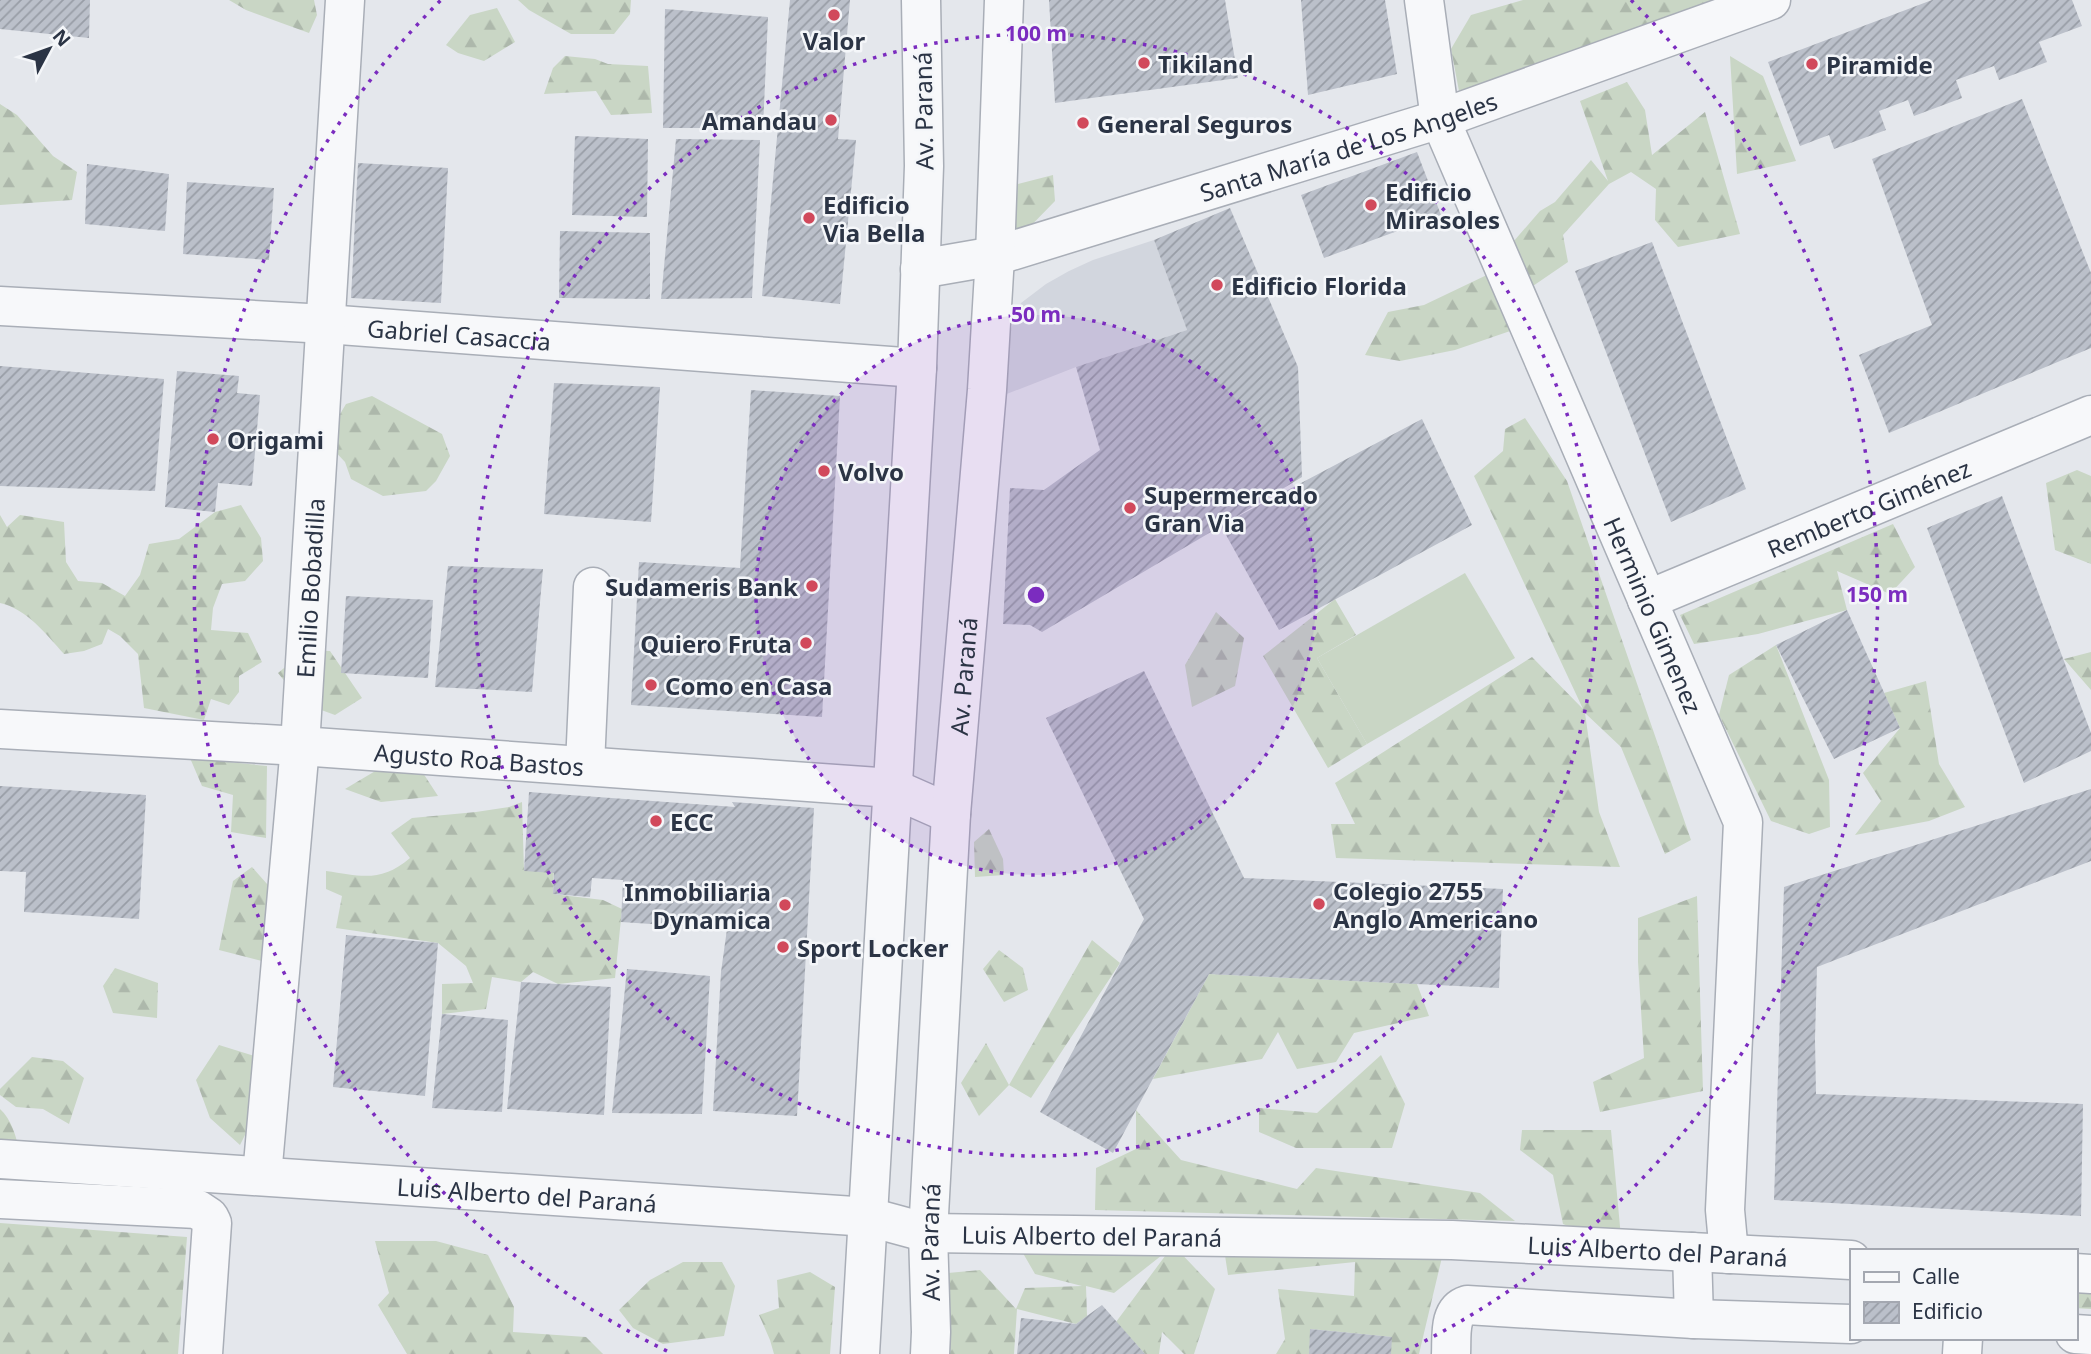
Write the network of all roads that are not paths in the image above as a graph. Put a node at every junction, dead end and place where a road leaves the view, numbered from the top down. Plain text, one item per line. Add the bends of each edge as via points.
1 (345, 0) edge
2 (921, 0) edge
3 (1004, 0) edge
4 (1424, 0) edge
5 (1771, 0) edge
6 (1440, 119) junction
7 (995, 256) junction
8 (920, 269) junction
9 (0, 306) edge
10 (326, 324) junction
11 (917, 368) junction
12 (2091, 415) edge
13 (593, 587) dead end
14 (1647, 600) junction
15 (0, 729) edge
16 (300, 746) junction
17 (585, 765) junction
18 (892, 788) junction
19 (951, 814) junction
20 (0, 1159) edge
21 (262, 1176) junction
22 (0, 1199) edge
23 (869, 1217) junction
24 (928, 1233) junction
25 (1711, 1253) junction
26 (1850, 1260) edge
27 (1694, 1319) junction
28 (1850, 1324) edge
29 (203, 1354) edge
30 (860, 1354) edge
31 (930, 1354) edge
32 (1451, 1354) edge

1 - 10 street, Emilio Bobadilla
2 - 8 street, Av. Paraná via 924,166
3 - 7 street, Av. Paraná
4 - 6 street, Herminio Gimenez
5 - 6 street, Santa María de Los Angeles
6 - 7 street, Santa María de Los Angeles
6 - 14 street, Herminio Gimenez
7 - 8 street, Santa María de Los Angeles
7 - 19 street, Av. Paraná
8 - 11 street, Av. Paraná
9 - 10 street, Gabriel Casaccia
10 - 11 street, Gabriel Casaccia
10 - 16 street, Emilio Bobadilla
11 - 18 street, Av. Paraná
12 - 14 street, Remberto Giménez
13 - 17 street
14 - 25 street, Herminio Gimenez via 1743,822 1725,1210
15 - 16 street, Agusto Roa Bastos
16 - 17 street, Agusto Roa Bastos
16 - 21 street, Emilio Bobadilla
17 - 18 street, Agusto Roa Bastos
18 - 19 street, Agusto Roa Bastos
18 - 23 street, Av. Paraná
19 - 24 street, Av. Paraná
20 - 21 street, Luis Alberto del Paraná
21 - 23 street, Luis Alberto del Paraná
22 - 29 street via 197,1209 209,1217
23 - 24 street, Luis Alberto del Paraná
23 - 30 street, Av. Paraná
24 - 25 street, Luis Alberto del Paraná via 1452,1240
24 - 31 street, Av. Paraná
25 - 26 street, Luis Alberto del Paraná
25 - 27 street, Herminio Gimenez
27 - 28 street
27 - 32 street via 1467,1305 1454,1314

